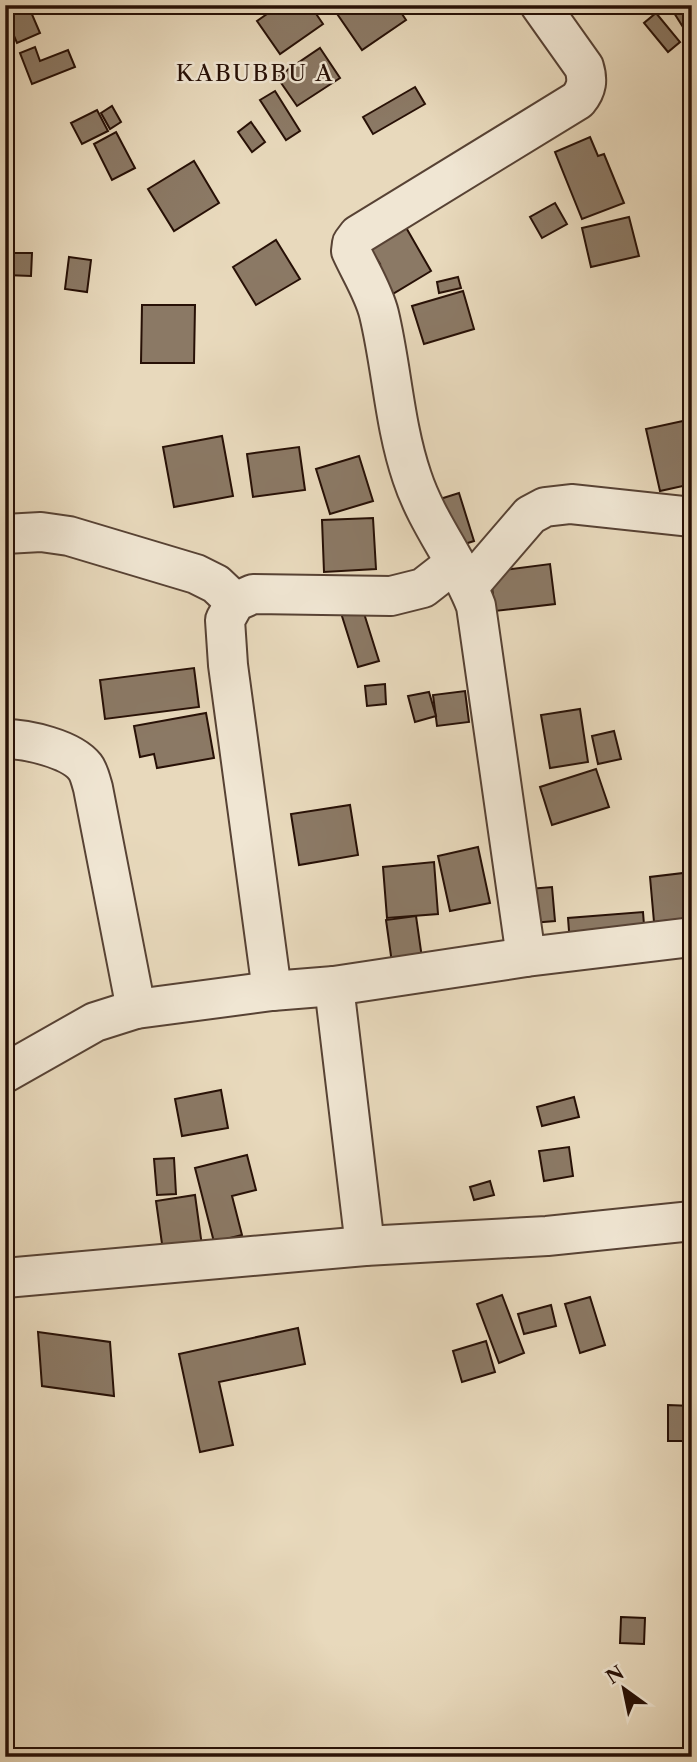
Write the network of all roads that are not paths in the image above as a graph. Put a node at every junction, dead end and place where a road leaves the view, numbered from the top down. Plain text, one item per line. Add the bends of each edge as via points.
1 (540, 5) edge
2 (692, 517) edge
3 (5, 534) edge
4 (462, 574) junction
5 (235, 602) junction
6 (5, 739) edge
7 (692, 937) edge
8 (526, 957) junction
9 (334, 986) junction
10 (272, 990) junction
11 (136, 1009) junction
12 (5, 1073) edge
13 (692, 1221) edge
14 (365, 1246) junction
15 (5, 1278) edge

1 - 4 street via 584,67 585,92 352,243 351,251 378,312 412,477
2 - 4 street via 571,504 545,507
3 - 5 street via 69,536 196,574 216,584
4 - 5 street via 391,596 253,594
4 - 8 street via 476,606
5 - 10 street via 225,620 228,665
6 - 11 street via 22,739 74,756 86,768
7 - 8 street
8 - 9 street
9 - 10 street
9 - 14 street
10 - 11 street
11 - 12 street via 95,1022
13 - 14 street via 547,1236
14 - 15 street

